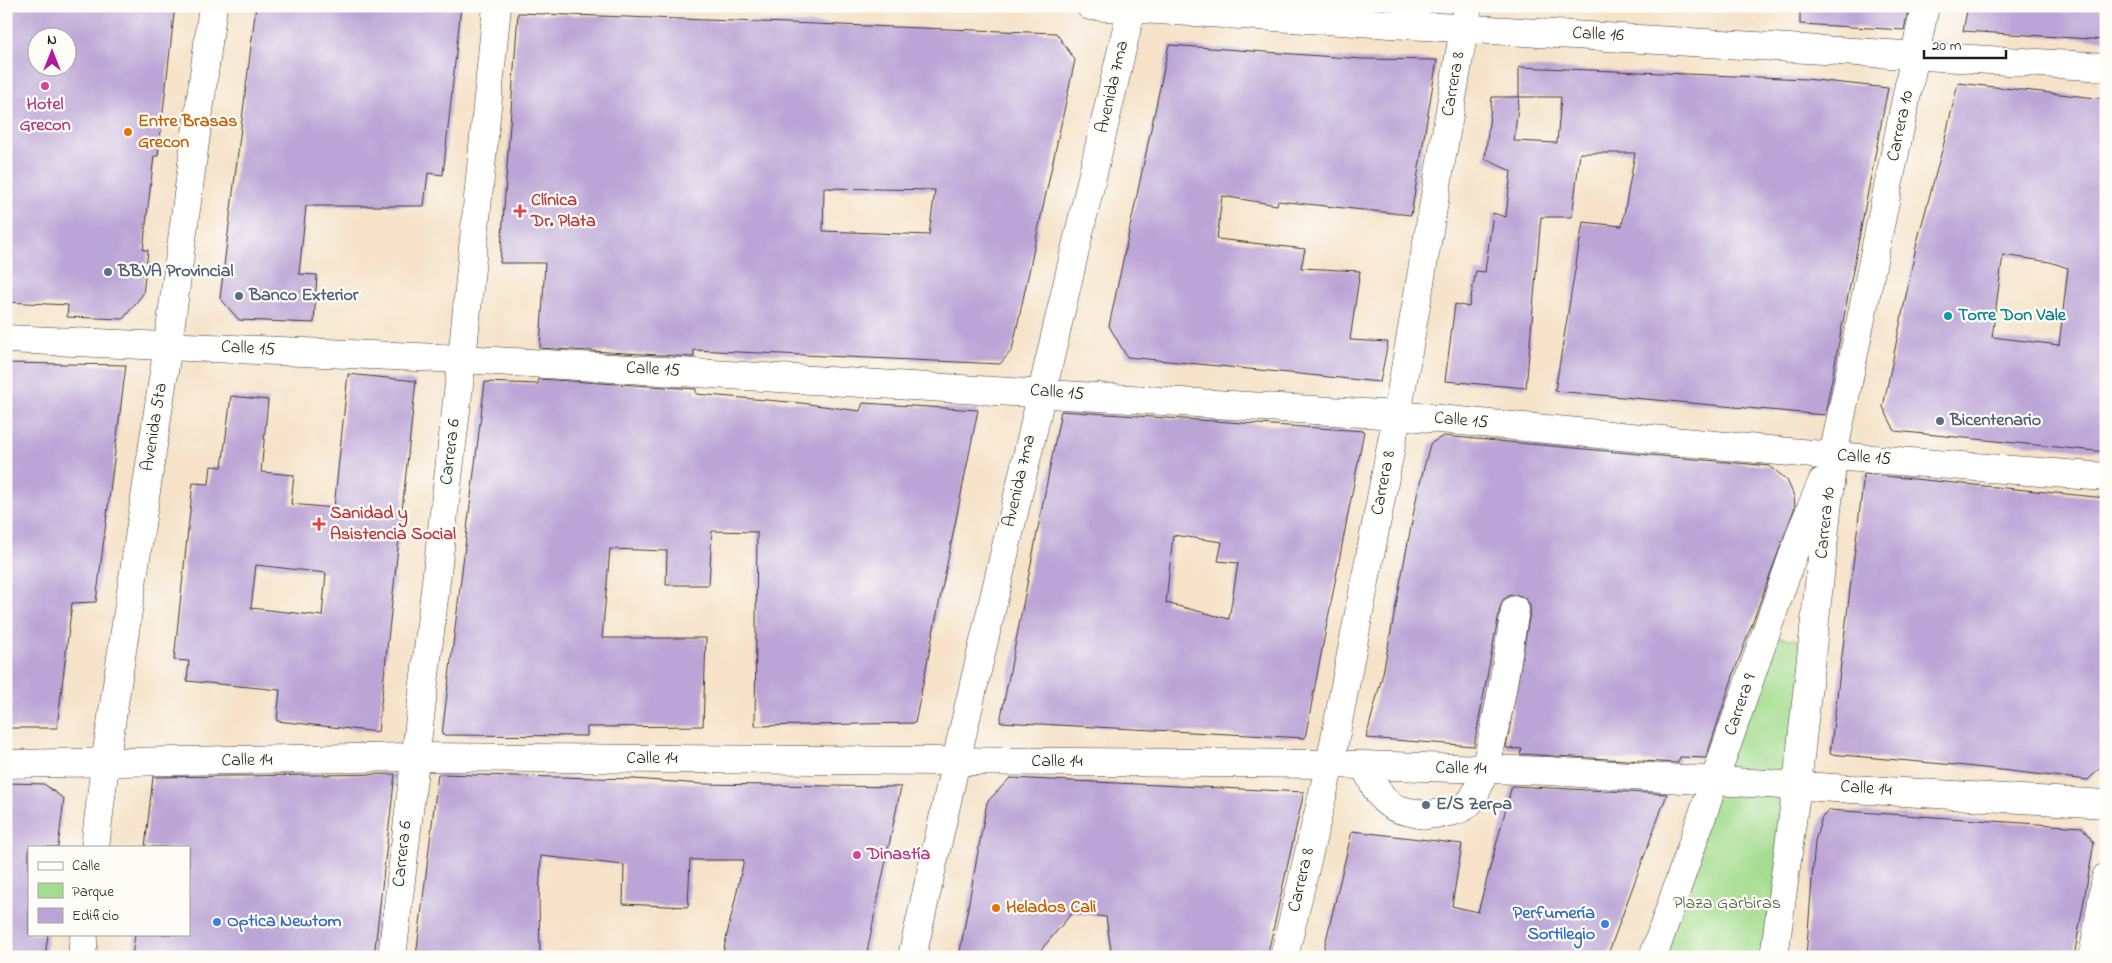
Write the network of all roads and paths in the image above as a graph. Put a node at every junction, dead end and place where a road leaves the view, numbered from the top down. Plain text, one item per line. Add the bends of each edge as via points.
1 (213, 6) edge
2 (497, 6) edge
3 (1090, 6) edge
4 (1925, 6) edge
5 (1132, 8) edge
6 (1466, 17) edge
7 (1916, 54) junction
8 (2106, 68) edge
9 (6, 340) edge
10 (168, 345) junction
11 (462, 359) junction
12 (1041, 392) junction
13 (1397, 415) junction
14 (1833, 456) junction
15 (2106, 477) edge
16 (1515, 610) dead end
17 (414, 757) junction
18 (956, 761) junction
19 (6, 764) edge
20 (105, 764) junction
21 (1330, 764) junction
22 (1365, 767) junction
23 (1485, 769) junction
24 (1714, 781) junction
25 (1797, 785) junction
26 (2106, 804) edge
27 (95, 846) edge
28 (2106, 877) edge
29 (84, 936) edge
30 (82, 957) edge
31 (392, 957) edge
32 (912, 957) edge
33 (1284, 957) edge
34 (1653, 957) edge
35 (1774, 957) edge
36 (2093, 957) edge

1 - 10 street, Avenida 5ta
2 - 11 street, Carrera 6
3 - 5 street, Calle 16
4 - 7 street, Carrera 10
5 - 6 street, Calle 16
5 - 12 street, Avenida 7ma
6 - 7 street, Calle 16
6 - 13 street, Carrera 8
7 - 8 street, Calle 16
7 - 14 street, Carrera 10
9 - 10 street, Calle 15
10 - 11 street, Calle 15
10 - 20 street, Avenida 5ta
11 - 12 street, Calle 15
11 - 17 street, Carrera 6
12 - 13 street, Calle 15
12 - 18 street, Avenida 7ma
13 - 14 street, Calle 15
13 - 21 street, Carrera 8
14 - 15 street, Calle 15
14 - 24 street, Carrera 9 via 1801,532
14 - 25 street, Carrera 10
16 - 23 street
17 - 18 street, Calle 14
17 - 20 street, Calle 14
17 - 31 street, Carrera 6
18 - 21 street, Calle 14
18 - 32 street, Avenida 7ma
19 - 20 street, Calle 14
20 - 27 street, Avenida 5ta
21 - 22 street, Calle 14
21 - 33 street, Carrera 8
22 - 23 street, Calle 14
22 - 23 street via 1383,800 1393,810 1424,815 1460,810 1470,803
23 - 24 street, Calle 14
24 - 25 street, Calle 14
24 - 34 street, Carrera 9
25 - 26 street, Calle 14
25 - 35 street, Carrera 10
28 - 36 street
29 - 30 street

